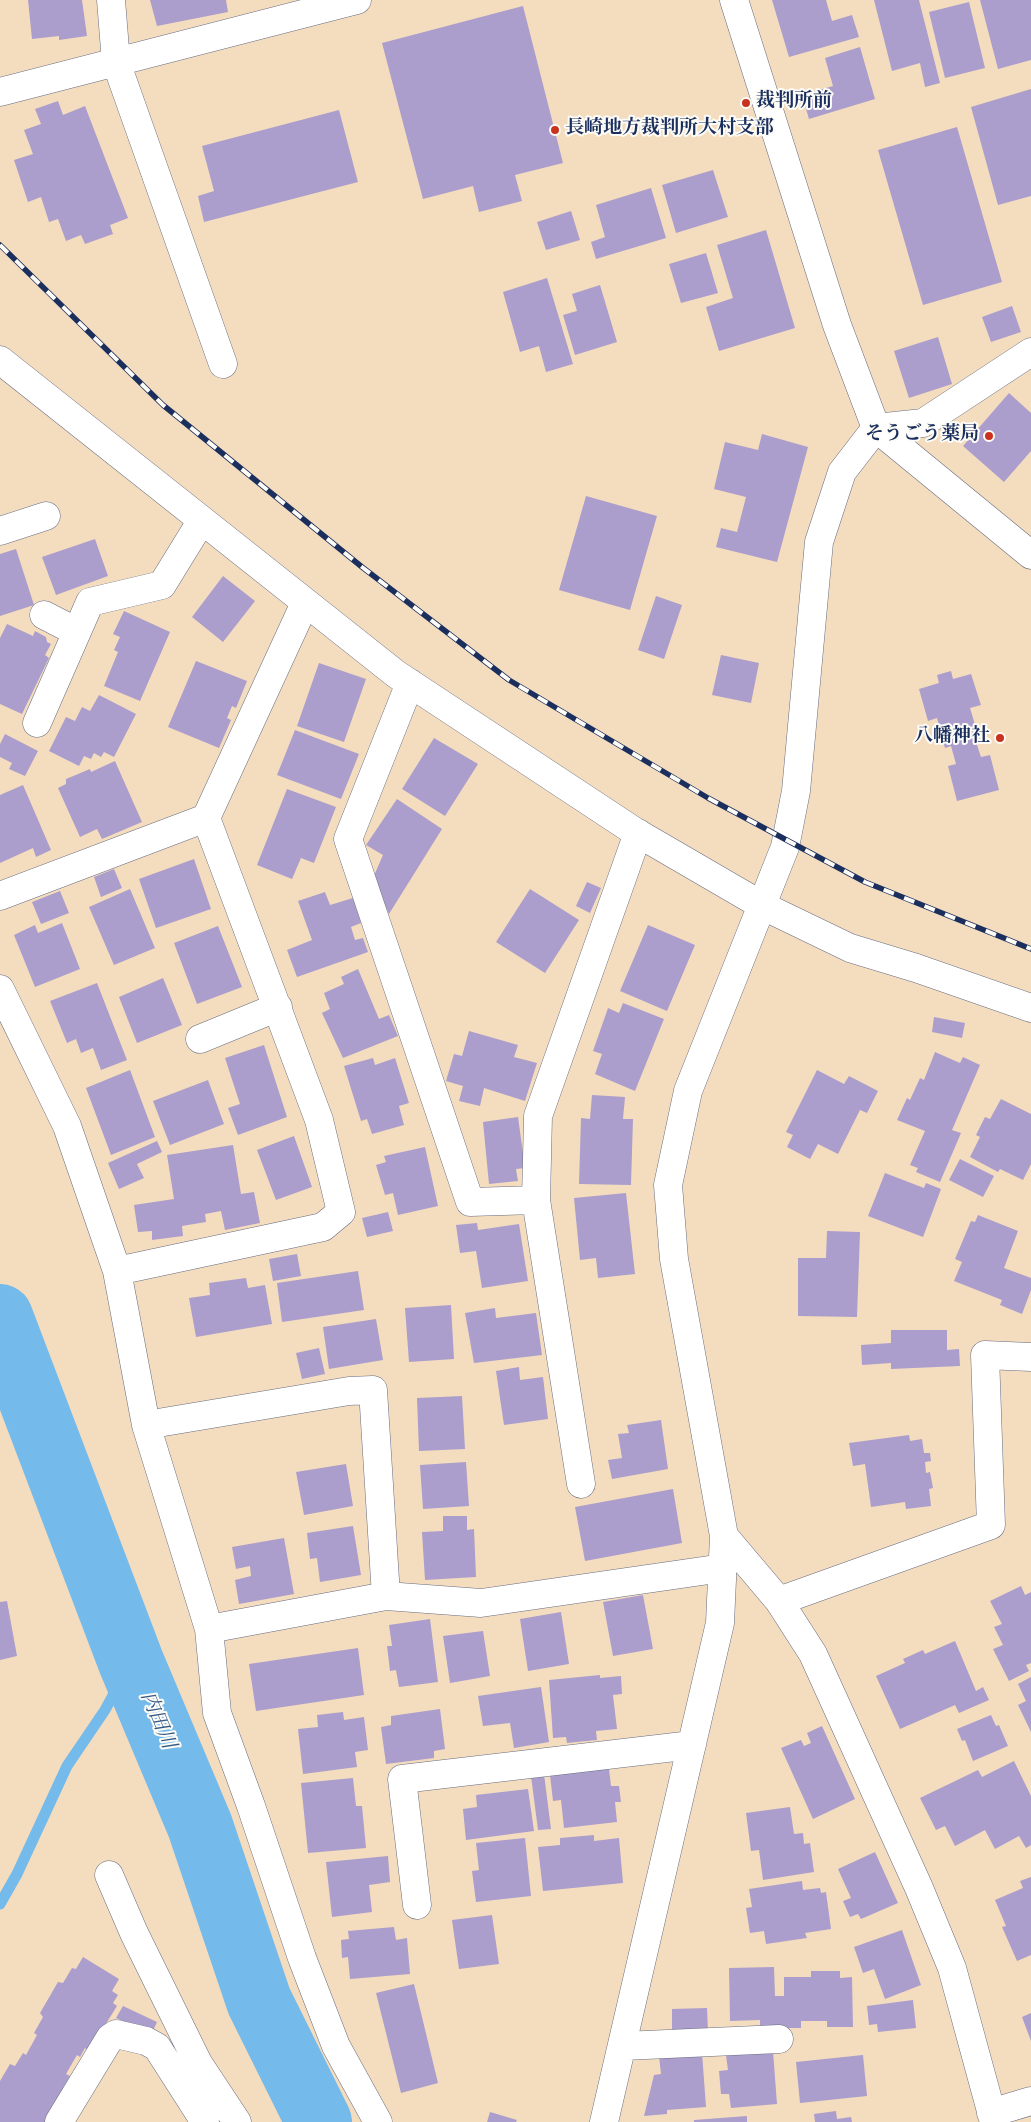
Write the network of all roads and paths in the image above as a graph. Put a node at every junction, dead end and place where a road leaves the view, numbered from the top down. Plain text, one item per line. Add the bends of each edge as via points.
1 (110, 0) edge
2 (357, 0) edge
3 (734, 0) edge
4 (116, 62) junction
5 (0, 92) edge
6 (1031, 352) edge
7 (0, 360) edge
8 (222, 364) dead end
9 (876, 428) junction
10 (46, 516) dead end
11 (202, 520) junction
12 (0, 531) edge
13 (1031, 555) edge
14 (305, 603) junction
15 (44, 615) dead end
16 (77, 632) junction
17 (410, 684) junction
18 (37, 723) dead end
19 (206, 818) junction
20 (638, 833) junction
21 (0, 896) edge
22 (763, 906) junction
23 (0, 989) edge
24 (278, 1007) junction
25 (1031, 1008) edge
26 (200, 1039) dead end
27 (536, 1200) junction
28 (117, 1271) junction
29 (1031, 1357) edge
30 (146, 1424) junction
31 (580, 1484) dead end
32 (724, 1536) junction
33 (723, 1568) junction
34 (386, 1596) junction
35 (778, 1601) junction
36 (209, 1629) junction
37 (692, 1745) junction
38 (109, 1875) dead end
39 (417, 1905) dead end
40 (778, 2039) dead end
41 (623, 2046) junction
42 (1031, 2101) edge
43 (992, 2117) edge
44 (59, 2122) edge
45 (205, 2122) edge
46 (236, 2122) edge
47 (378, 2122) edge
48 (604, 2122) edge

1 - 4 street
2 - 4 street
3 - 9 street via 837,325
4 - 5 street
4 - 8 street
6 - 9 street via 923,423
7 - 11 street
9 - 13 street
9 - 22 street via 842,472 819,542 796,791 786,847
10 - 12 street
11 - 14 street
11 - 16 street via 162,585 90,602
14 - 17 street
14 - 19 street
15 - 16 street
16 - 18 street
17 - 20 street
17 - 27 street via 348,839 470,1202
19 - 21 street
19 - 24 street
20 - 22 street
20 - 27 street via 538,1116
22 - 25 street via 850,948
22 - 32 street via 688,1091 668,1184 674,1259
23 - 28 street via 67,1126
24 - 26 street
24 - 28 street via 319,1120 341,1212 323,1227
27 - 31 street
28 - 30 street
29 - 35 street via 985,1354 991,1525
30 - 34 street via 349,1391 373,1390
30 - 36 street
32 - 33 street
32 - 35 street
33 - 34 street via 481,1603
33 - 37 street via 720,1623
34 - 36 street
35 - 43 street via 813,1654 919,1888 952,1968
36 - 47 street via 217,1713 302,1958 333,2037
37 - 39 street via 402,1779
37 - 41 street
38 - 46 street via 198,2063
40 - 41 street
41 - 48 street
42 - 43 street
44 - 45 street via 110,2038 116,2034 146,2041 156,2047

